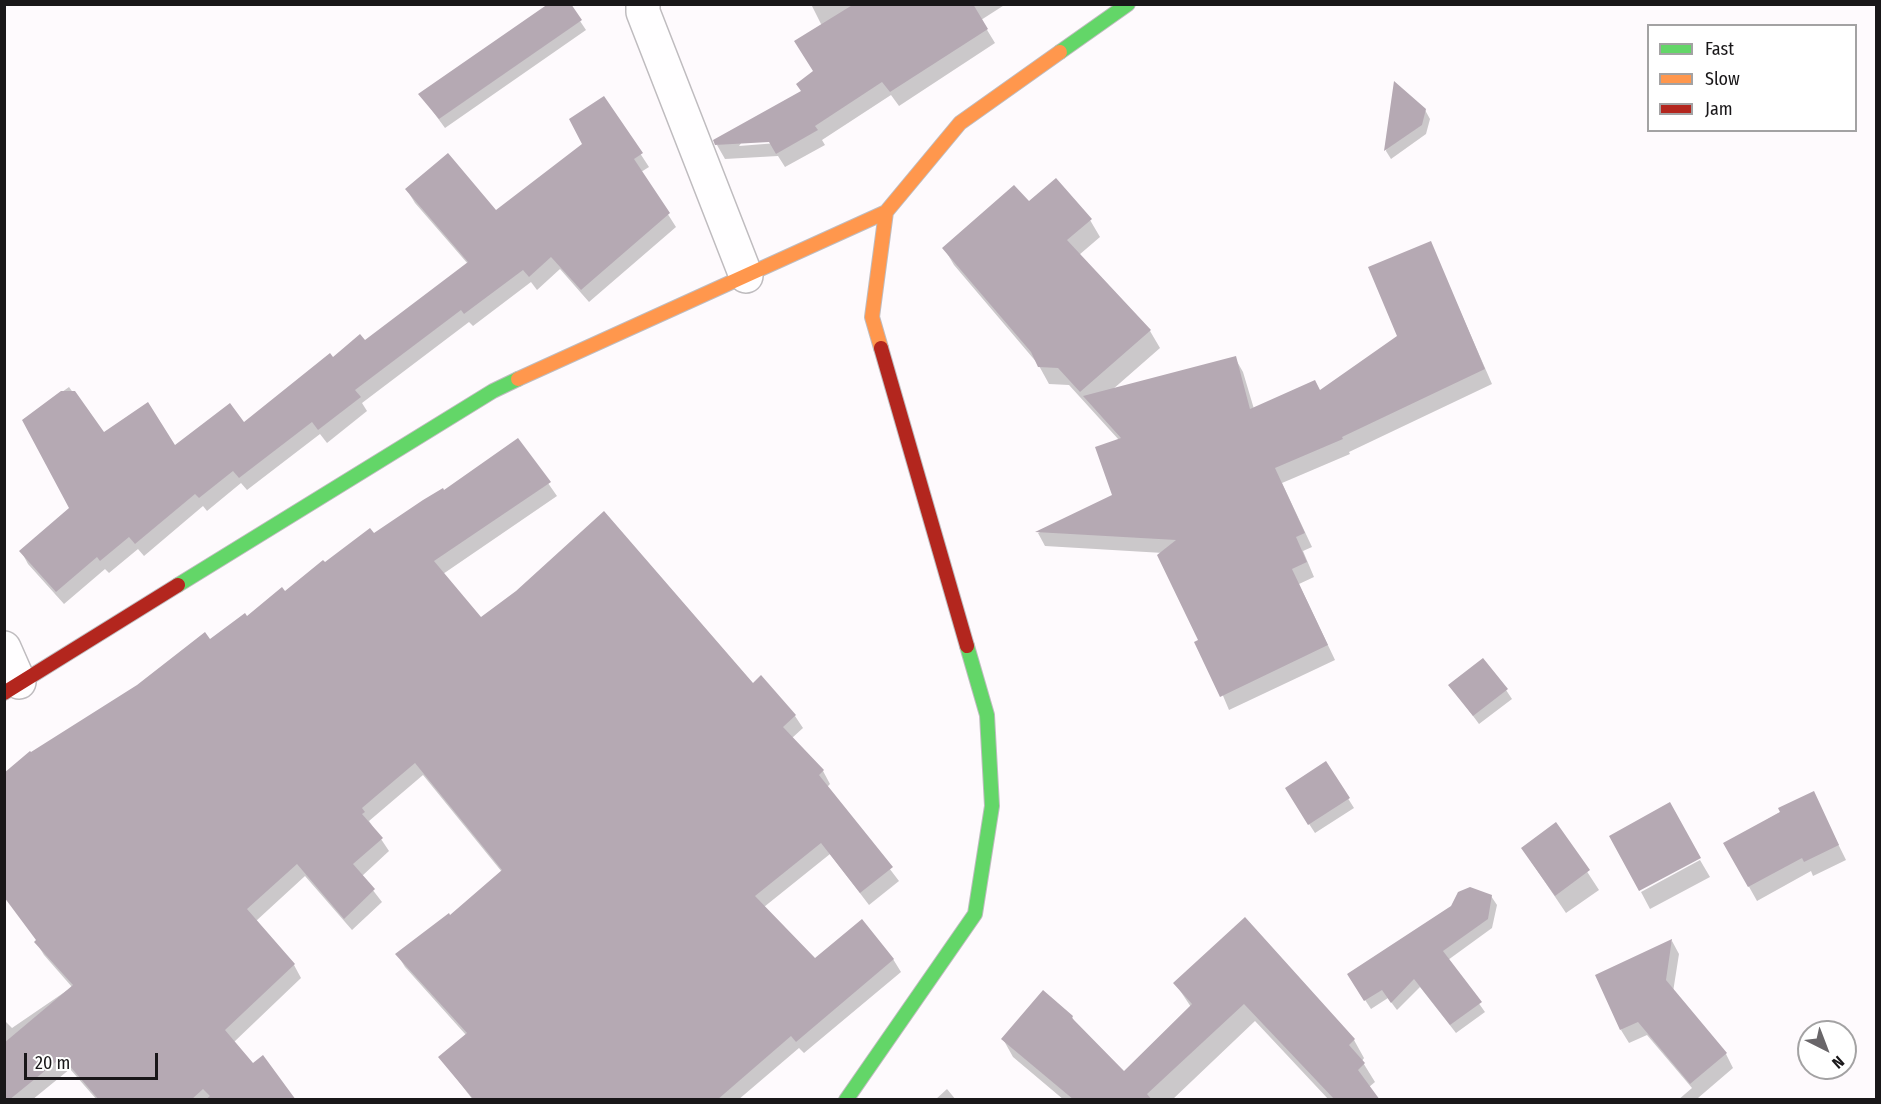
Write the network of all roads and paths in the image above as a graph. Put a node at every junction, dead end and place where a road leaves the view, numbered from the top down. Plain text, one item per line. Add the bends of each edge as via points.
1 (643, 4) edge
2 (1128, 4) edge
3 (886, 212) junction
4 (746, 276) junction
5 (4, 648) edge
6 (12, 687) edge
7 (846, 1100) edge

1 - 4 street
2 - 3 street via 960,123
3 - 4 street
3 - 7 street via 872,317 987,715 992,806 975,914
4 - 6 street via 493,391
5 - 6 street

